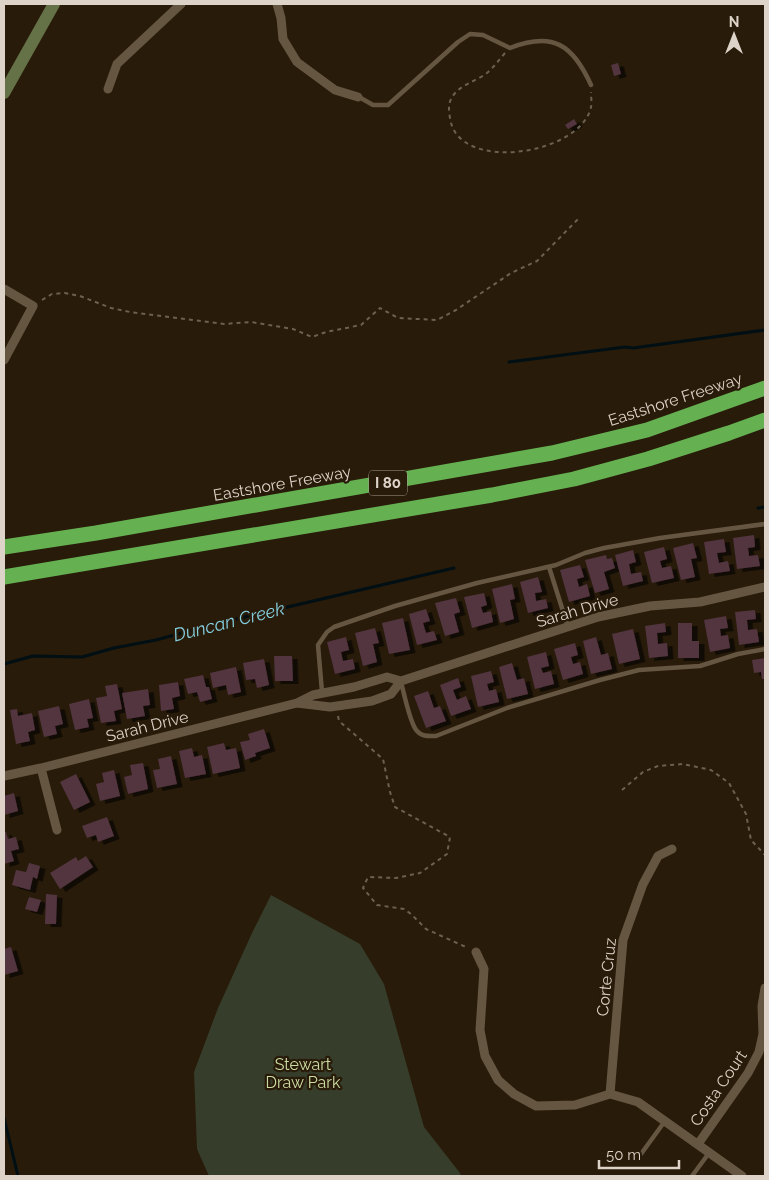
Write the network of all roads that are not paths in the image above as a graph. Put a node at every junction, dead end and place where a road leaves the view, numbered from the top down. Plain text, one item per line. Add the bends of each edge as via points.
1 (54, 4) edge
2 (181, 4) edge
3 (277, 4) edge
4 (591, 85) road end
5 (4, 90) edge
6 (108, 90) dead end
7 (358, 97) joint
8 (4, 289) edge
9 (4, 360) edge
10 (765, 388) edge
11 (765, 420) edge
12 (765, 430) edge
13 (728, 433) junction
14 (765, 524) edge
15 (4, 548) edge
16 (548, 567) junction
17 (4, 577) edge
18 (765, 587) edge
19 (568, 627) junction
20 (765, 650) edge
21 (401, 681) junction
22 (322, 692) junction
23 (297, 704) junction
24 (41, 768) junction
25 (4, 776) edge
26 (57, 830) dead end
27 (672, 849) dead end
28 (476, 952) road end
29 (765, 988) edge
30 (610, 1094) junction
31 (665, 1121) junction
32 (698, 1144) junction
33 (709, 1153) junction
34 (642, 1154) dead end
35 (692, 1176) edge
36 (742, 1176) edge

1 - 5 street
2 - 6 street via 117,64
3 - 7 street via 283,39 296,62 335,90
4 - 7 lane via 576,58 559,44 524,42 510,48 483,35 470,34 388,105 374,105
8 - 9 street via 33,306
10 - 15 highway, Eastshore Freeway / I 80 via 647,430 552,454
11 - 13 highway, I 80
12 - 13 highway
13 - 17 highway, I 80 via 574,479
14 - 16 lane via 604,548
16 - 19 lane
16 - 22 lane via 477,583 334,627 318,645
18 - 19 street, Sarah Drive via 700,602 650,606
19 - 21 street, Sarah Drive
20 - 21 lane via 738,654 700,666 648,669 610,678 508,708 436,736 426,736 417,731
21 - 22 street, Sarah Drive via 387,677
21 - 23 street, Sarah Drive via 392,694 372,702 337,706
22 - 23 street, Sarah Drive
23 - 24 street, Sarah Drive
24 - 25 street, Sarah Drive
24 - 26 street
27 - 30 street, Corte Cruz via 658,856 643,884 623,940
28 - 30 street via 484,969 480,1030 485,1056 498,1080 514,1094 536,1106 575,1105
29 - 32 street, Costa Court via 760,1052
30 - 31 street via 638,1102
31 - 32 street
31 - 34 lane
32 - 33 street
33 - 35 lane
33 - 36 street

